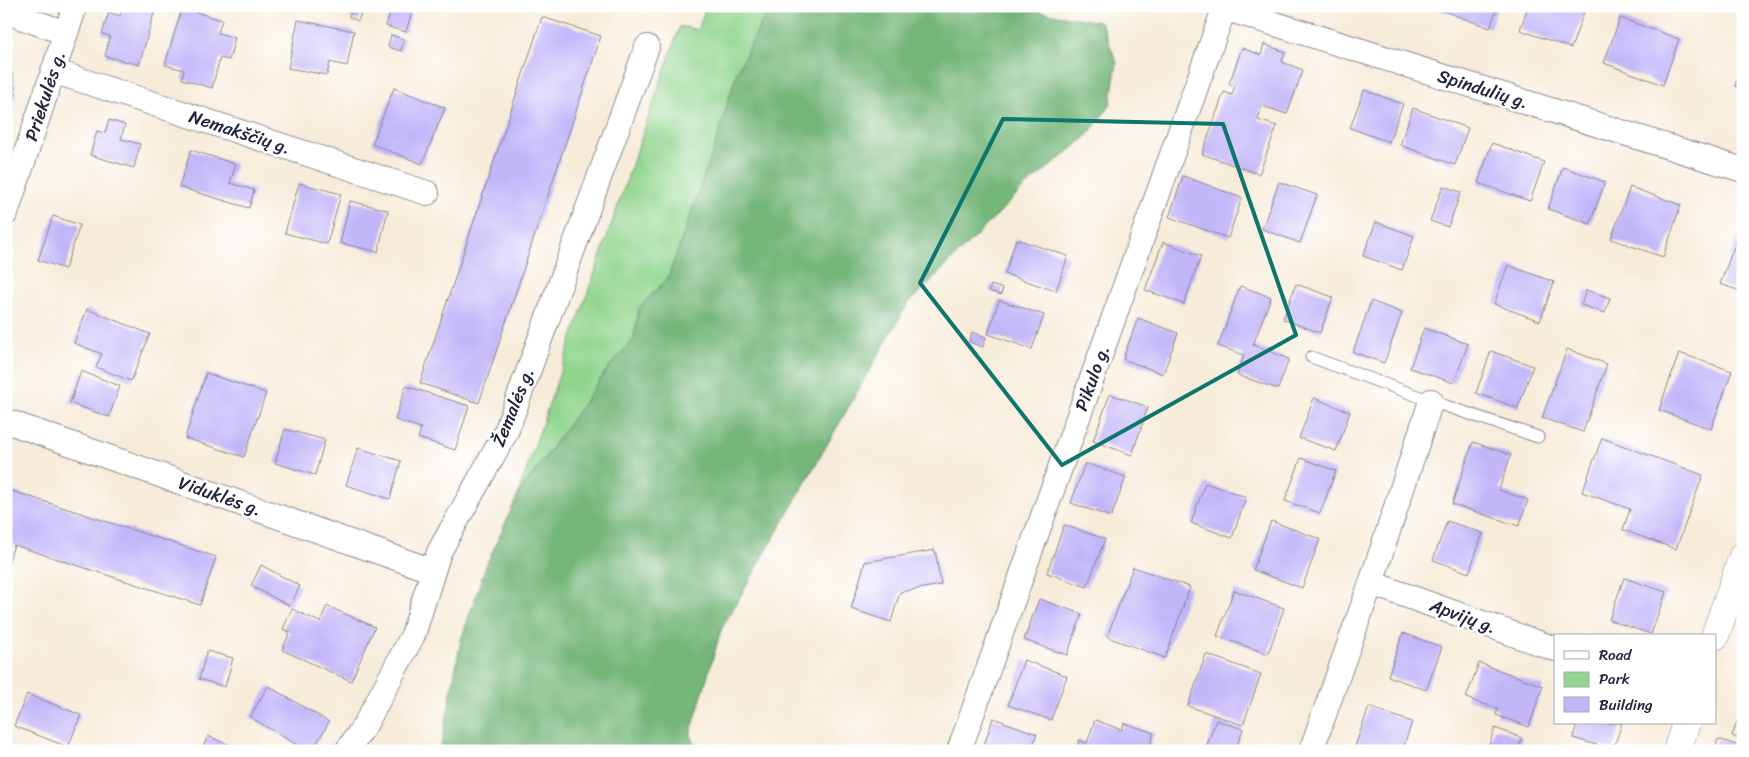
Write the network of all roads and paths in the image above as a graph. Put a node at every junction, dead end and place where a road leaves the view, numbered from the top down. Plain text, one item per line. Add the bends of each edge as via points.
1 (75, 6) edge
2 (1225, 7) edge
3 (6, 12) edge
4 (66, 33) junction
5 (647, 47) dead end
6 (53, 71) junction
7 (1743, 170) edge
8 (427, 193) dead end
9 (6, 214) edge
10 (1311, 357) dead end
11 (1431, 401) junction
12 (6, 422) edge
13 (1538, 437) dead end
14 (1741, 564) edge
15 (433, 570) junction
16 (1371, 583) junction
17 (1716, 634) edge
18 (1554, 649) edge
19 (1686, 724) edge
20 (348, 751) edge
21 (959, 751) edge
22 (1311, 751) edge
23 (1677, 751) edge

1 - 4 street, Priekulės g.
2 - 7 street, Spindulių g.
2 - 21 street, Pikulo g.
3 - 4 street
4 - 6 street, Priekulės g.
5 - 15 street, Žemalės g. via 506,432 439,552
6 - 8 street, Nemakščių g.
6 - 9 street, Priekulės g.
10 - 11 lane
11 - 13 lane
11 - 16 street
12 - 15 street, Viduklės g.
14 - 17 main road
15 - 20 street, Žemalės g. via 413,635
16 - 18 street, Apvijų g.
16 - 22 street
19 - 23 main road

